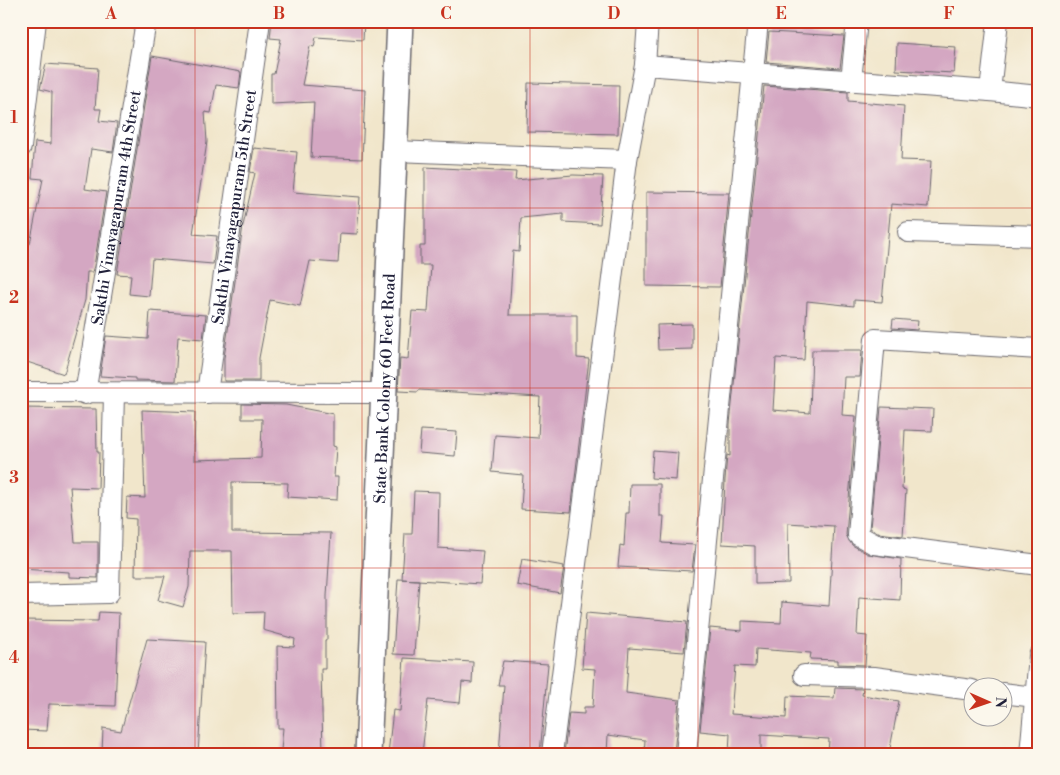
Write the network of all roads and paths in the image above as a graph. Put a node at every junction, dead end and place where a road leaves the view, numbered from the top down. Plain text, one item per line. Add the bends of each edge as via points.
1 (36, 21) edge
2 (146, 21) edge
3 (260, 21) edge
4 (400, 21) edge
5 (648, 21) edge
6 (758, 21) edge
7 (857, 21) edge
8 (998, 21) edge
9 (645, 65) junction
10 (753, 73) junction
11 (851, 80) junction
12 (990, 91) junction
13 (1039, 96) edge
14 (21, 147) edge
15 (395, 152) junction
16 (627, 160) junction
17 (908, 232) dead end
18 (1039, 236) edge
19 (1039, 349) edge
20 (21, 392) edge
21 (207, 393) junction
22 (384, 393) junction
23 (85, 394) junction
24 (114, 394) junction
25 (1039, 564) edge
26 (21, 595) edge
27 (1039, 656) edge
28 (804, 675) dead end
29 (962, 689) edge
30 (1012, 695) edge
31 (1035, 698) junction
32 (368, 754) edge
33 (552, 754) edge
34 (686, 754) edge
35 (1030, 754) edge

1 - 14 street
2 - 23 street, Sakthi Vinayagapuram 4th Street
3 - 21 street, Sakthi Vinayagapuram 5th Street
4 - 15 street, State Bank Colony 60 Feet Road
5 - 9 street
6 - 10 street
7 - 11 street
8 - 12 street
9 - 10 street
9 - 16 street
10 - 11 street
10 - 34 street
11 - 12 street
12 - 13 street
15 - 16 street
15 - 22 street, State Bank Colony 60 Feet Road
16 - 33 street
17 - 18 street
19 - 25 street via 875,339 858,536 874,544
20 - 23 street
21 - 22 street
21 - 24 street
22 - 32 street, State Bank Colony 60 Feet Road
23 - 24 street
24 - 26 street via 109,593
27 - 31 street
28 - 29 street via 874,677
30 - 31 street
31 - 35 street

